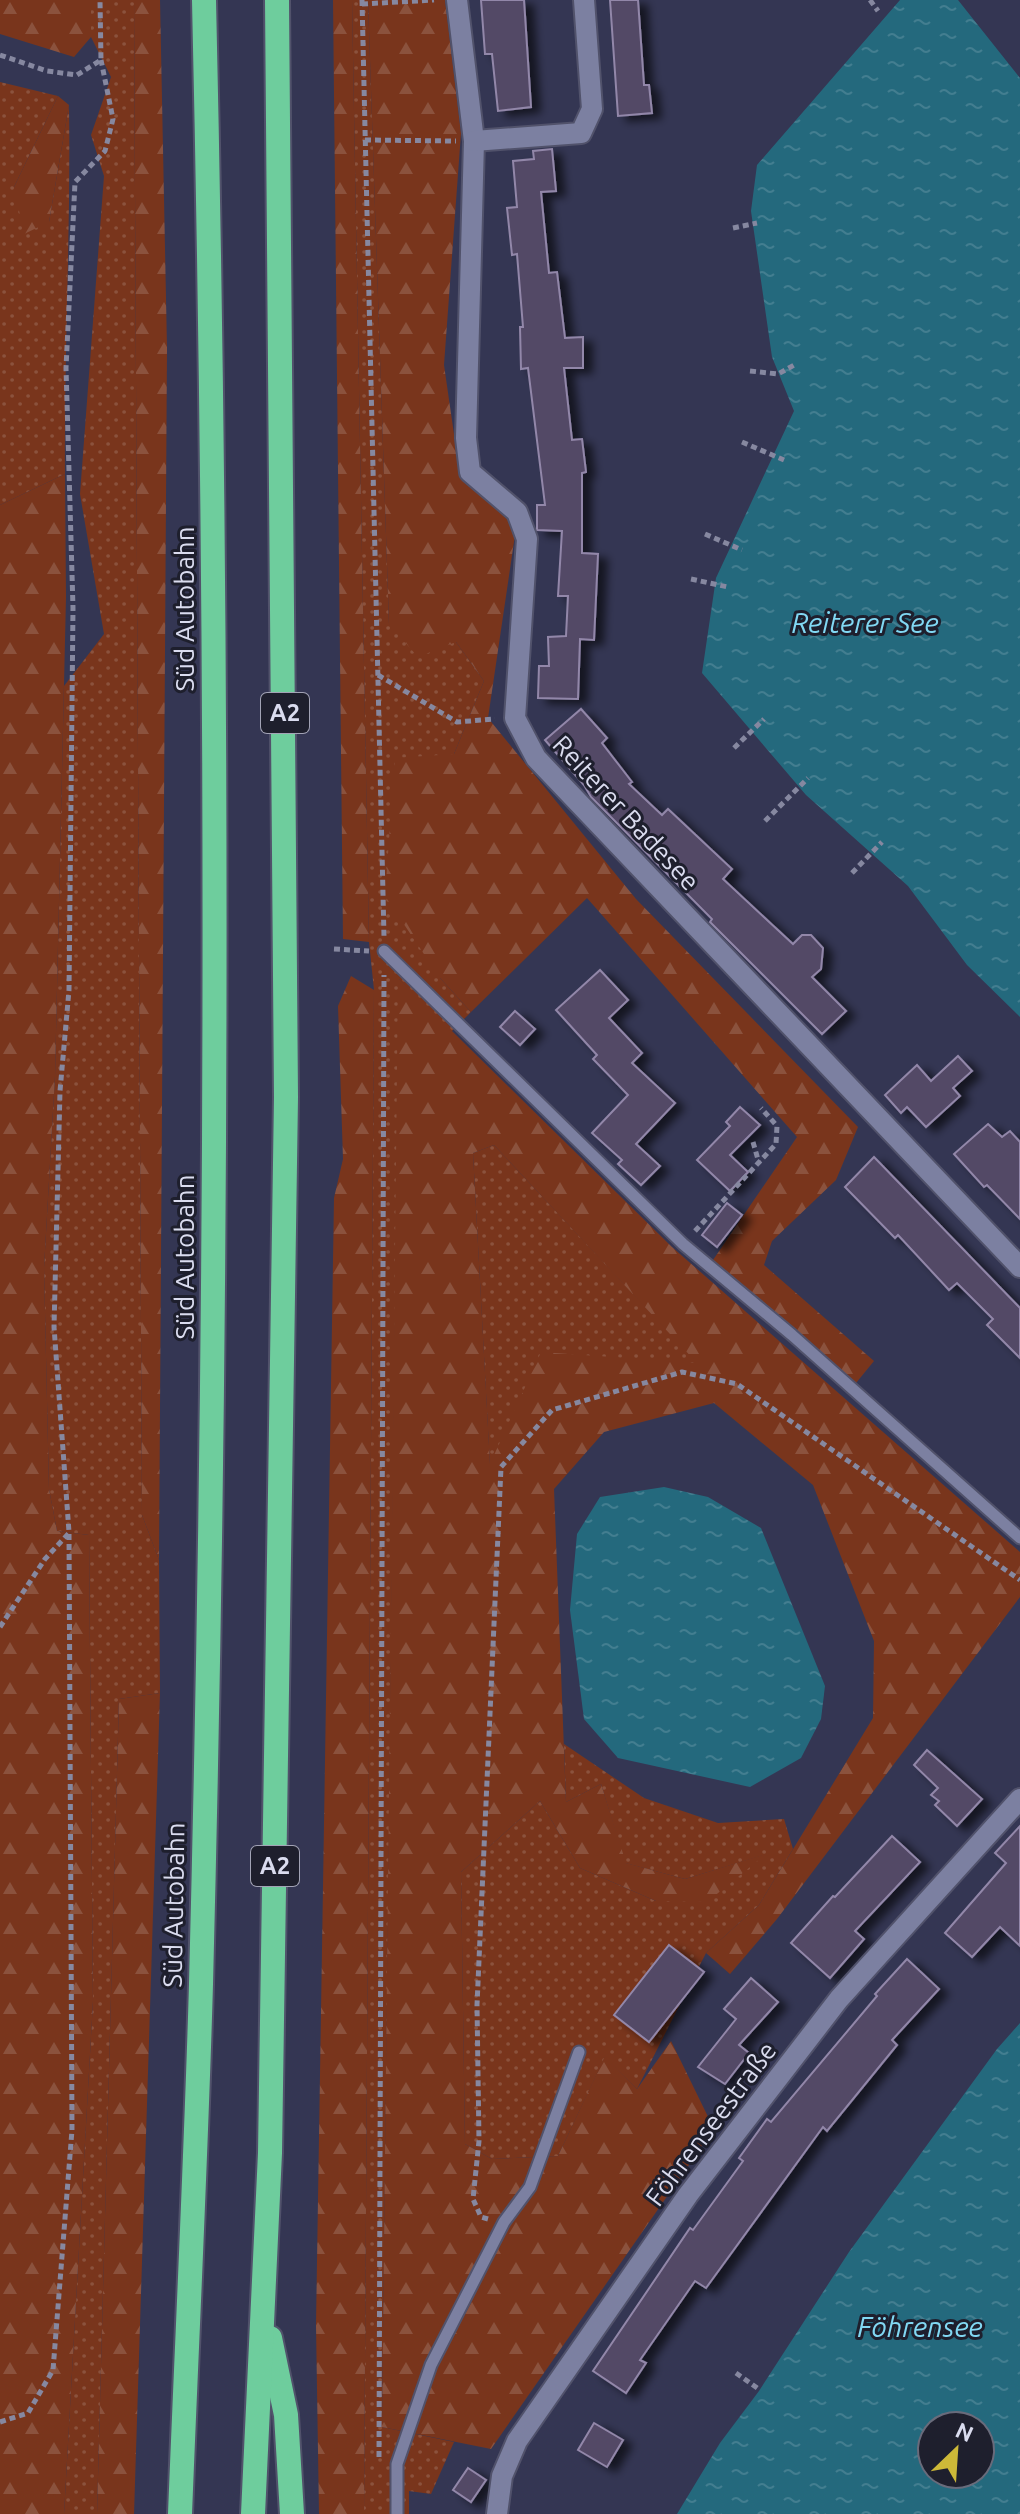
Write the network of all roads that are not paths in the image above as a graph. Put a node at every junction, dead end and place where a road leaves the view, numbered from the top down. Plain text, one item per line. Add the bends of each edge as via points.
1 (204, 0) edge
2 (277, 0) edge
3 (457, 0) edge
4 (584, 0) edge
5 (474, 141) junction
6 (384, 951) road end
7 (1020, 1267) edge
8 (1020, 1538) edge
9 (1020, 1799) edge
10 (579, 2052) dead end
11 (263, 2305) junction
12 (180, 2514) edge
13 (253, 2514) edge
14 (292, 2514) edge
15 (397, 2514) edge
16 (497, 2514) edge

1 - 12 highway, Süd Autobahn via 214,579 213,1365 201,1987
2 - 11 highway, A2 via 286,1097 270,2153
3 - 5 street
4 - 5 street via 592,109 581,133
5 - 7 street, Reiterer Badesee via 466,438 470,472 517,512 527,539 515,718 536,758
6 - 8 lane via 683,1244
9 - 16 street, Föhrenseestraße via 839,1999 688,2195 517,2441 502,2476
10 - 15 lane via 530,2187 504,2222 431,2365 397,2464
11 - 13 highway, A2
11 - 14 highway via 286,2415

